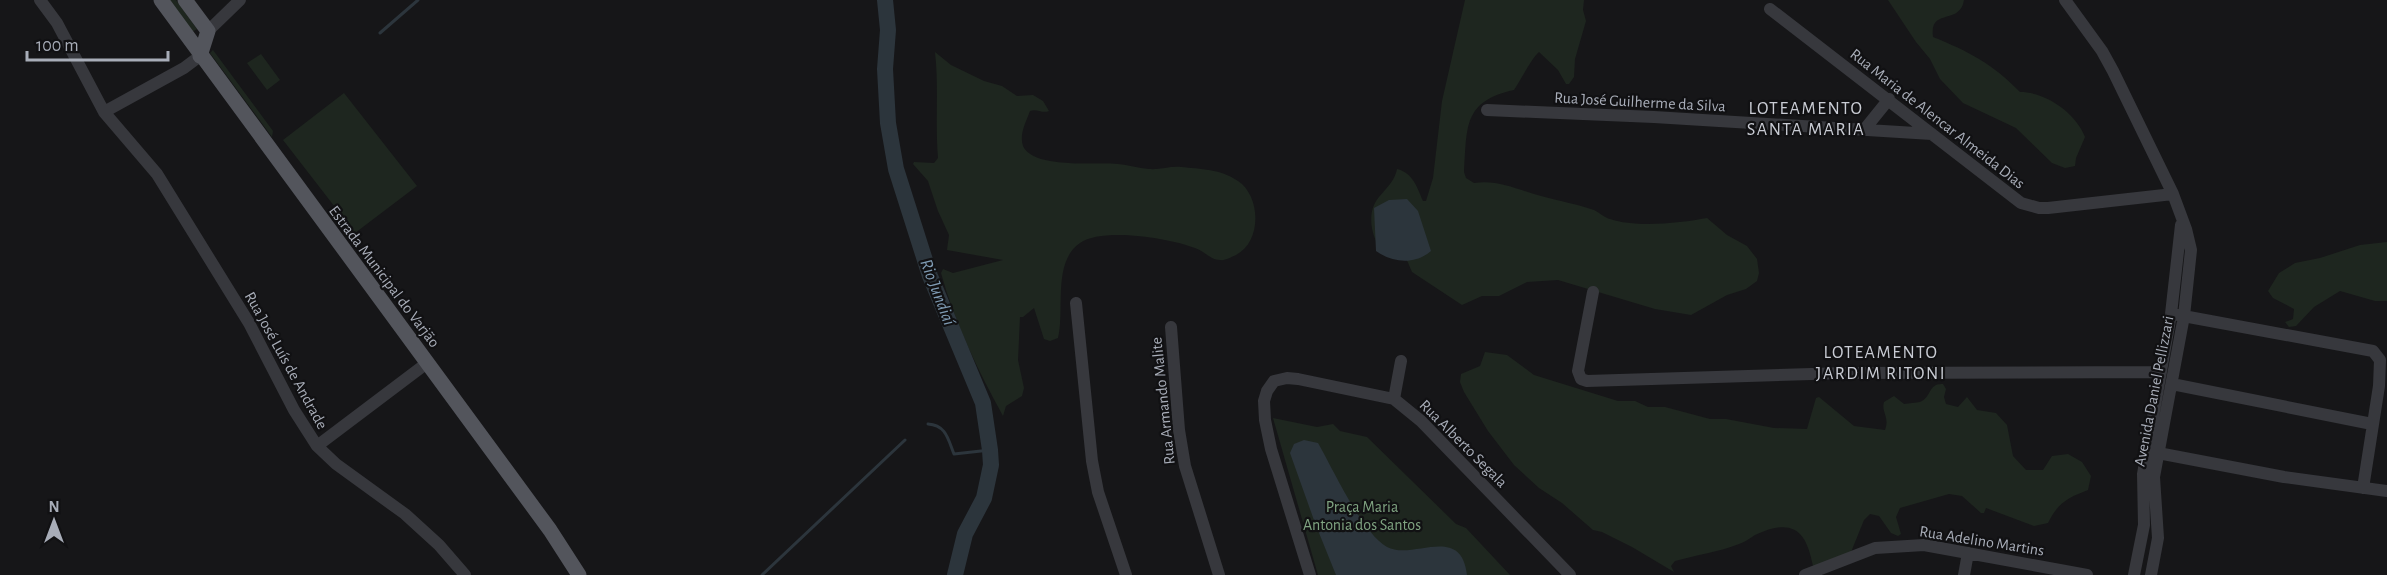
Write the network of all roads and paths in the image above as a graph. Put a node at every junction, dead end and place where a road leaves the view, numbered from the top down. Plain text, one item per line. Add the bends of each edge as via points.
1 (40, 0) edge
2 (161, 0) edge
3 (185, 0) edge
4 (240, 0) edge
5 (2065, 0) edge
6 (1770, 9) dead end
7 (208, 31) junction
8 (200, 56) junction
9 (1889, 99) junction
10 (1487, 110) dead end
11 (104, 112) junction
12 (1864, 130) junction
13 (1932, 134) junction
14 (2173, 194) junction
15 (2181, 214) junction
16 (1593, 292) dead end
17 (1076, 303) dead end
18 (2171, 314) junction
19 (2184, 316) junction
20 (1171, 327) dead end
21 (1401, 361) dead end
22 (427, 363) junction
23 (2161, 372) junction
24 (2172, 384) junction
25 (2383, 387) edge
26 (1394, 399) junction
27 (2372, 424) junction
28 (317, 446) junction
29 (2158, 453) junction
30 (2363, 488) junction
31 (2387, 491) edge
32 (1968, 553) junction
33 (2049, 571) edge
34 (1808, 574) edge
35 (465, 575) edge
36 (579, 575) edge
37 (1126, 575) edge
38 (1220, 575) edge
39 (1310, 575) edge
40 (1570, 575) edge
41 (1964, 575) edge
42 (2087, 575) edge
43 (2133, 575) edge
44 (2151, 575) edge

1 - 11 street, Rua José Luís de Andrade via 57,23
2 - 8 main road, Estrada Municipal do Varjão
3 - 7 main road
4 - 7 street
5 - 14 street, Avenida Daniel Pellizzari via 2102,51
6 - 9 street, Rua Maria de Alencar Almeida Dias
7 - 8 main road
8 - 11 street
8 - 22 main road, Estrada Municipal do Varjão
9 - 12 street
9 - 13 street, Rua Maria de Alencar Almeida Dias
10 - 12 street, Rua José Guilherme da Silva
11 - 28 street, Rua José Luís de Andrade via 157,174 249,323
12 - 13 street, Rua José Guilherme da Silva
13 - 14 street, Rua Maria de Alencar Almeida Dias via 2031,207
14 - 15 street, Avenida Daniel Pellizzari
15 - 18 street, Avenida Daniel Pellizzari
15 - 19 street, Avenida Daniel Pellizzari via 2191,250
16 - 23 street via 1578,371 1581,379 1587,381 1845,373
17 - 37 street via 1092,461 1098,492
18 - 19 street
18 - 23 street, Avenida Daniel Pellizzari
19 - 24 street, Avenida Daniel Pellizzari
19 - 25 street via 2373,351 2380,360
20 - 38 street, Rua Armando Malite via 1185,466
21 - 26 street
22 - 28 street
22 - 36 main road, Estrada Municipal do Varjão
23 - 43 street, Avenida Daniel Pellizzari via 2143,474 2144,525
24 - 27 street
24 - 29 street, Avenida Daniel Pellizzari
25 - 27 street
26 - 39 street, Rua Alberto Segala via 1287,378 1274,381 1267,391 1265,420 1271,449
26 - 40 street, Rua Alberto Segala via 1421,421
27 - 30 street
28 - 35 street, Rua José Luís de Andrade via 405,514 439,544
29 - 30 street
29 - 44 street, Avenida Daniel Pellizzari via 2154,488 2158,538
30 - 31 street
32 - 33 street, Rua Adelino Martins
32 - 34 street, Rua Adelino Martins via 1924,545 1875,548
32 - 41 street
33 - 42 street, Rua Adelino Martins

